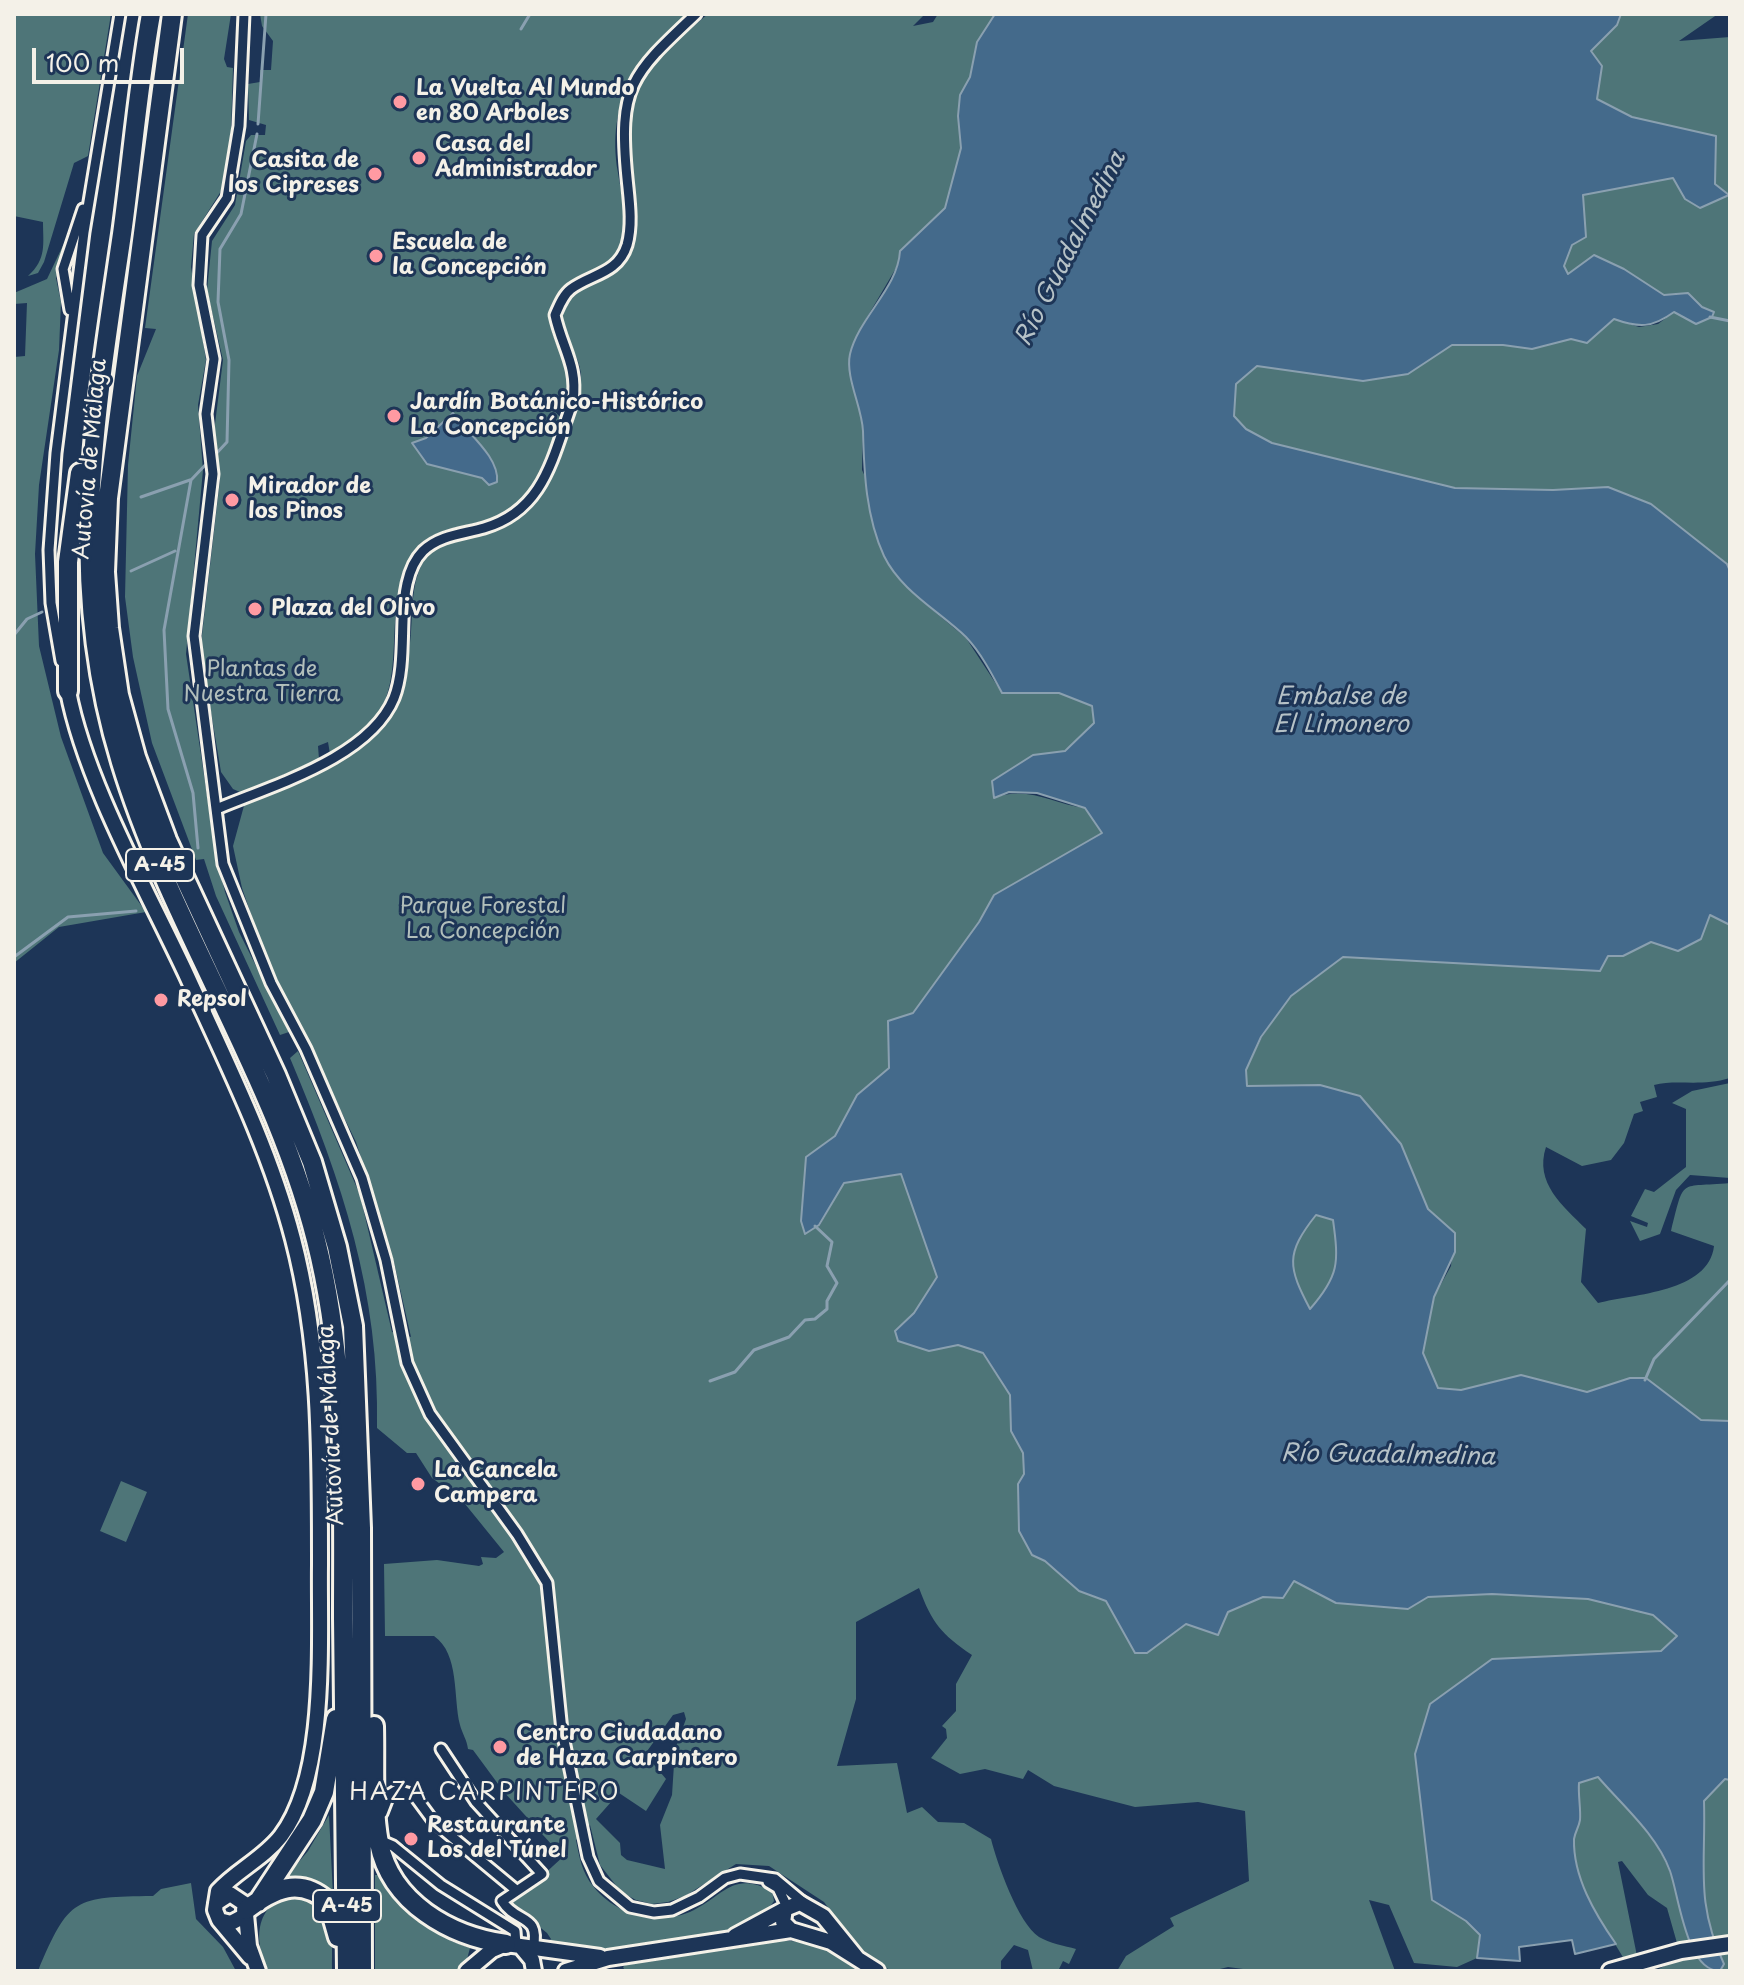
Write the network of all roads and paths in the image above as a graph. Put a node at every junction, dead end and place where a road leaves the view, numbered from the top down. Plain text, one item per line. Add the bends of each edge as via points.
1 (120, 14) edge
2 (151, 14) edge
3 (172, 14) edge
4 (244, 14) edge
5 (696, 14) edge
6 (92, 180) junction
7 (71, 329) junction
8 (96, 409) junction
9 (68, 691) junction
10 (125, 715) junction
11 (219, 808) junction
12 (344, 1697) junction
13 (441, 1749) dead end
14 (377, 1816) junction
15 (379, 1840) junction
16 (253, 1865) junction
17 (759, 1876) junction
18 (516, 1890) junction
19 (216, 1903) junction
20 (248, 1906) junction
21 (808, 1907) junction
22 (786, 1908) junction
23 (219, 1920) junction
24 (797, 1931) junction
25 (728, 1940) junction
26 (1730, 1944) edge
27 (519, 1946) junction
28 (487, 1956) junction
29 (608, 1958) junction
30 (857, 1958) junction
31 (256, 1966) edge
32 (347, 1971) edge
33 (362, 1971) edge
34 (467, 1971) edge
35 (483, 1971) edge
36 (534, 1971) edge
37 (566, 1971) edge
38 (877, 1971) edge
39 (1610, 1971) edge

1 - 6 street
2 - 8 highway, Autovía de Málaga / A-45
3 - 10 highway, Autovía de Málaga / A-45 via 108,498 109,628
4 - 11 street via 239,126 227,198 202,235 199,285 214,359 206,414 213,474 194,636
5 - 11 street via 630,87 624,106 630,224 626,248 614,267 571,289 555,315 575,369 575,385 534,497 516,515 443,537 422,552 406,590 395,696 366,739
6 - 7 street
6 - 7 street via 63,269
7 - 9 street via 49,550 53,621
8 - 9 highway via 84,449 68,562
8 - 12 highway, Autovía de Málaga / A-45 via 88,573 106,705 153,849 293,1165 335,1329 341,1403
9 - 16 street via 104,796 270,1165 293,1239 310,1326 320,1463 317,1714 304,1787 282,1835
10 - 14 highway via 291,1078 329,1175 352,1259 365,1320 370,1388
10 - 33 highway, Autovía de Málaga / A-45 via 167,840 312,1162 353,1326 361,1513
11 - 17 street via 223,864 362,1178 407,1363 430,1414 547,1583 562,1731 588,1857 599,1881 630,1907 654,1912 672,1910 725,1878
12 - 20 highway via 333,1729 324,1792 312,1820
12 - 32 highway, Autovía de Málaga / A-45
13 - 18 street via 476,1802 542,1874
14 - 15 highway
14 - 18 street via 397,1790 414,1795 434,1822
15 - 27 street via 515,1931
15 - 27 highway via 392,1876 420,1909 457,1932
16 - 19 street via 224,1884
16 - 20 street
17 - 21 street via 775,1879
17 - 22 street via 778,1888
18 - 27 street via 502,1901 537,1933
19 - 20 street via 230,1894
19 - 23 street
20 - 23 street via 231,1923
20 - 31 street
20 - 32 highway via 285,1887 318,1893 334,1915
21 - 22 street via 795,1902
21 - 24 street via 811,1922
21 - 30 street via 823,1916
22 - 24 street via 783,1922
22 - 25 street
23 - 31 street
24 - 25 street
24 - 30 street
25 - 29 street
26 - 39 street
27 - 28 street
27 - 29 street
27 - 36 street
28 - 34 street
28 - 35 street
29 - 37 street
30 - 38 street

